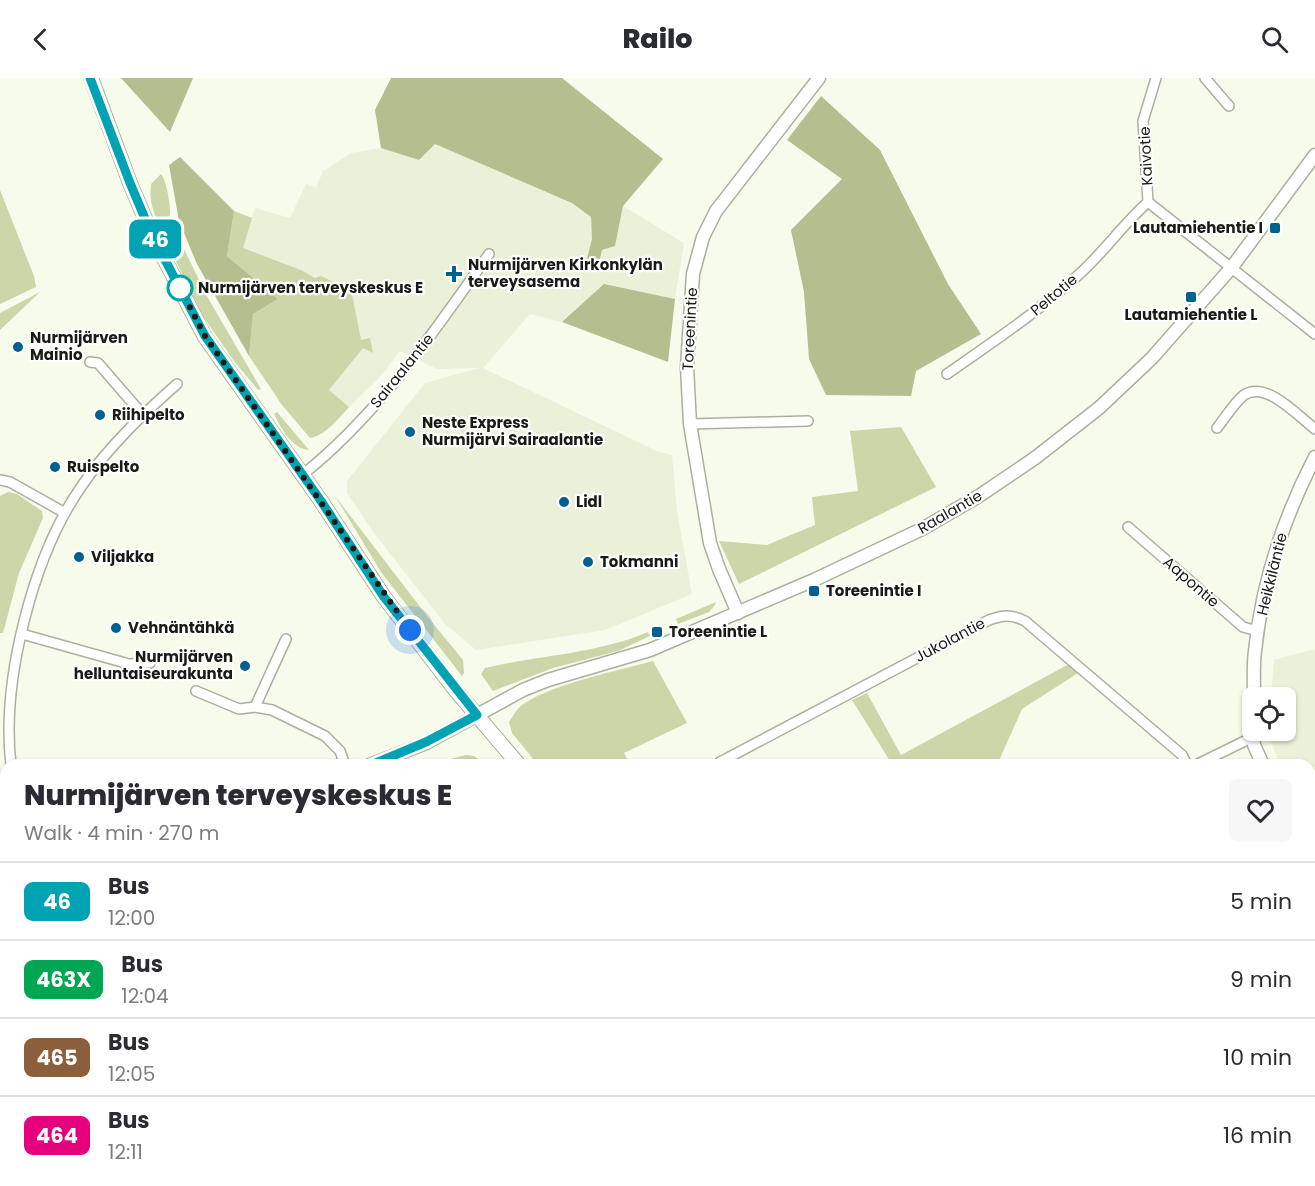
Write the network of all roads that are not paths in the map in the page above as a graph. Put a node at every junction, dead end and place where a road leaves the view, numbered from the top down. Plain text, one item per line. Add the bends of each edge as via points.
1 (91, 78) edge
2 (819, 78) edge
3 (1156, 78) edge
4 (1204, 78) edge
5 (1229, 106) dead end
6 (1315, 155) edge
7 (1148, 202) junction
8 (489, 254) dead end
9 (1232, 267) junction
10 (1315, 334) edge
11 (90, 362) dead end
12 (947, 374) dead end
13 (177, 384) dead end
14 (143, 415) junction
15 (808, 421) dead end
16 (690, 424) junction
17 (1217, 428) dead end
18 (1315, 429) edge
19 (1315, 456) edge
20 (301, 476) junction
21 (0, 480) edge
22 (64, 513) junction
23 (1128, 527) dead end
24 (738, 613) junction
25 (1258, 631) junction
26 (22, 634) junction
27 (286, 639) dead end
28 (150, 663) dead end
29 (1254, 687) edge
30 (196, 691) dead end
31 (255, 707) junction
32 (477, 715) junction
33 (1242, 740) edge
34 (1255, 741) edge
35 (11, 759) edge
36 (342, 759) edge
37 (385, 759) edge
38 (514, 759) edge
39 (726, 759) edge
40 (1184, 759) edge
41 (1207, 759) edge
42 (1261, 759) edge

1 - 20 main road via 152,235 205,336
2 - 16 street, Toreenintie via 716,211 702,237 693,274 687,367
3 - 7 street, Kaivotie via 1143,121
4 - 5 street
6 - 9 street, Raalantie
7 - 9 street, Kaivotie
7 - 12 street, Peltotie via 1096,258 1039,309
8 - 20 street, Sairaalantie via 411,363 374,407
9 - 10 street, Kaivotie
9 - 24 street, Raalantie via 1152,358 1099,408 1035,458 922,529
11 - 14 street via 98,363
13 - 14 street
14 - 22 street via 101,460
15 - 16 street
16 - 24 street, Toreenintie via 710,543
17 - 18 street via 1244,396 1255,390 1269,393
19 - 25 street, Heikkiläntie via 1283,527
20 - 32 main road via 391,605
21 - 22 street
22 - 26 street via 37,577
23 - 25 street, Aapontie via 1244,627
24 - 32 street, Raalantie via 650,650 548,680
25 - 29 street, Heikkiläntie
26 - 28 street via 129,664
26 - 35 street via 12,677
27 - 31 street
30 - 31 street via 240,709
31 - 36 street via 272,710 325,736
32 - 37 street, Raalantie
32 - 38 main road
33 - 41 street
34 - 42 street
39 - 40 street, Jukolantie via 988,620 1014,615

